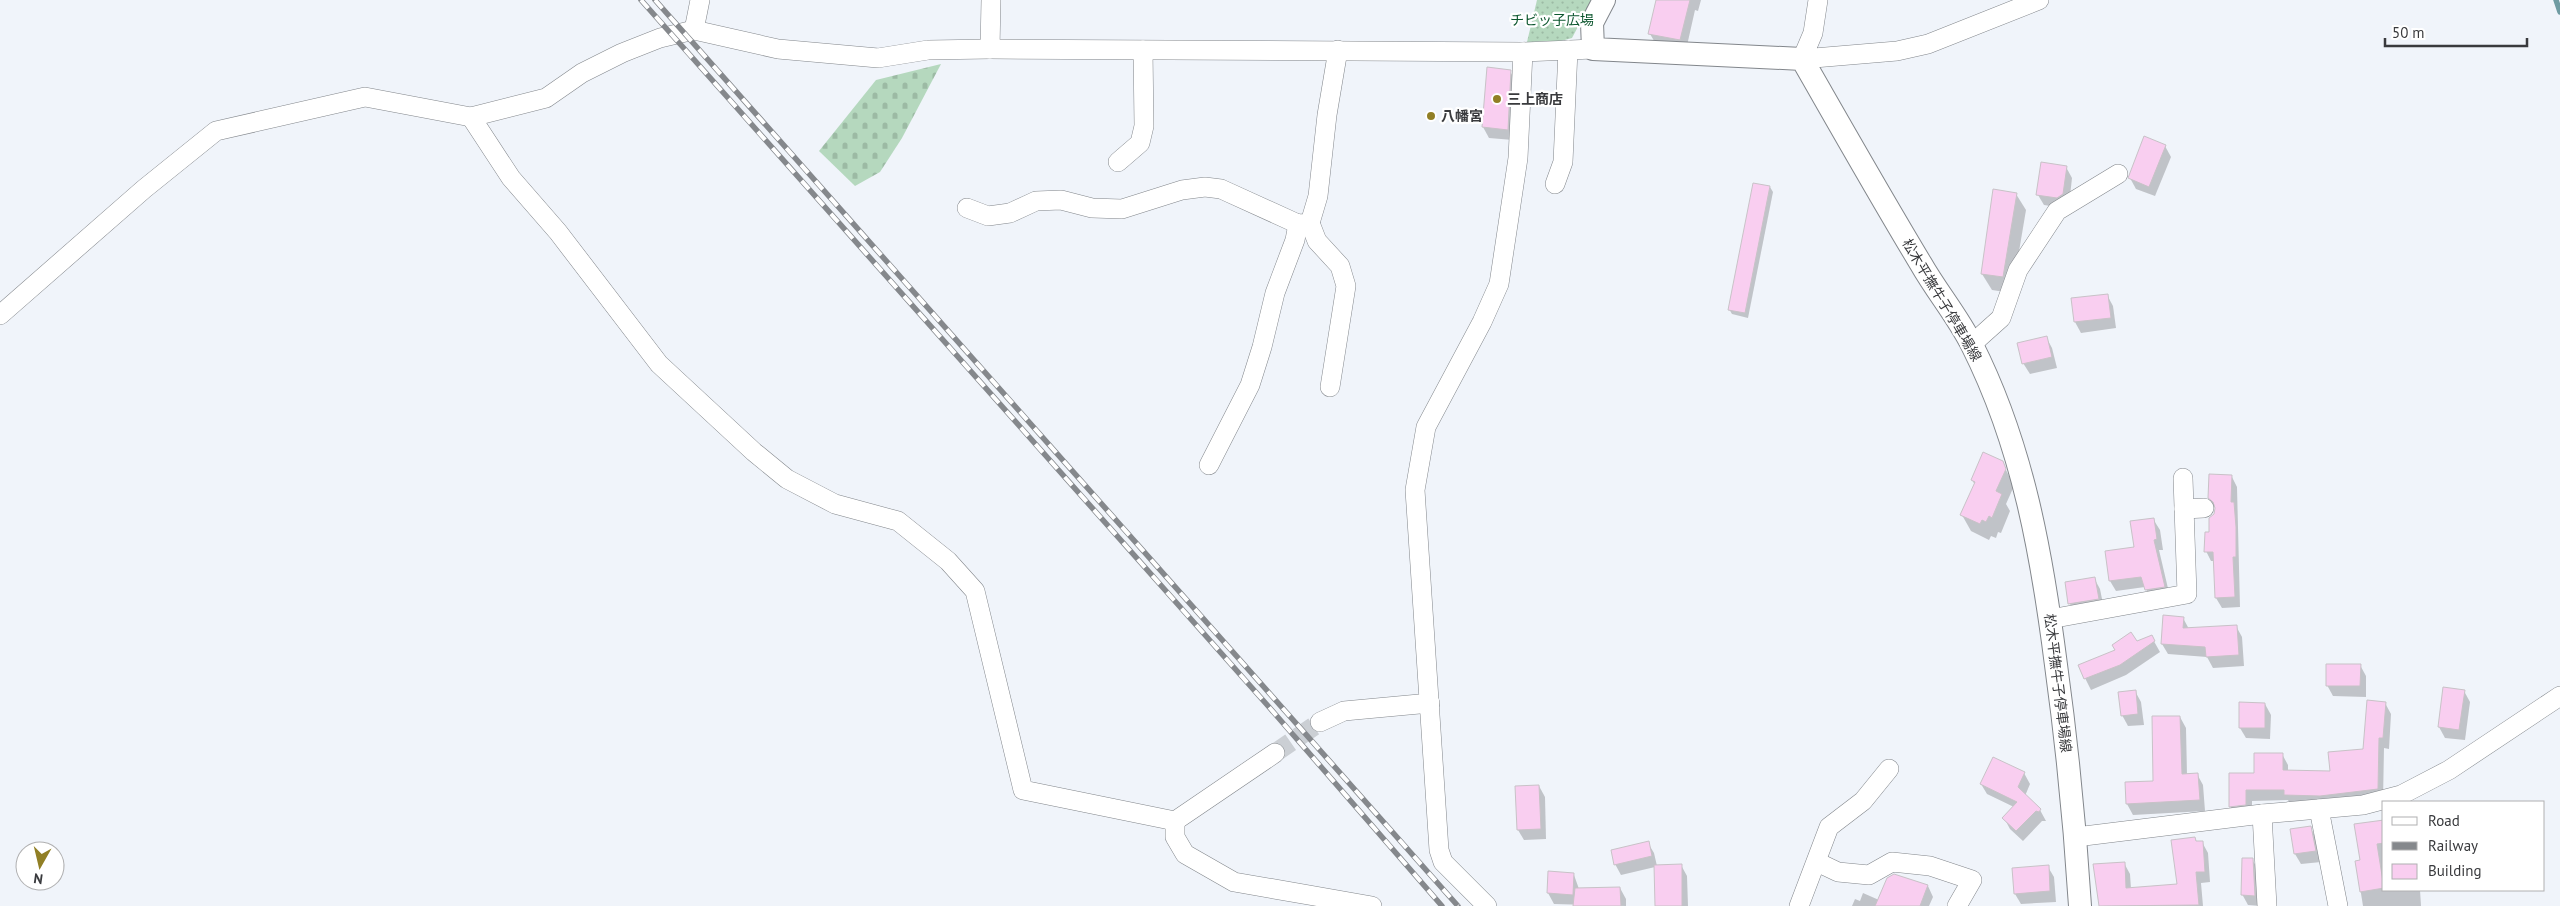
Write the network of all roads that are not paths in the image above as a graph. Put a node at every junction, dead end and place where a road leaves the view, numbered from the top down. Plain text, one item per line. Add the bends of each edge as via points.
1 (700, 0) edge
2 (990, 0) edge
3 (1604, 0) edge
4 (1818, 0) edge
5 (2039, 0) edge
6 (694, 30) junction
7 (990, 49) junction
8 (1593, 49) junction
9 (1143, 50) junction
10 (1338, 50) junction
11 (1568, 50) junction
12 (1523, 52) junction
13 (1802, 59) junction
14 (471, 117) junction
15 (1118, 162) dead end
16 (2118, 174) dead end
17 (1555, 184) dead end
18 (968, 208) dead end
19 (1304, 223) junction
20 (0, 315) edge
21 (1972, 344) junction
22 (1330, 387) dead end
23 (1209, 465) dead end
24 (2183, 478) dead end
25 (2204, 508) dead end
26 (2184, 509) junction
27 (2050, 619) junction
28 (2560, 696) edge
29 (1430, 703) junction
30 (1320, 722) tunnel mouth
31 (1275, 753) tunnel mouth
32 (1889, 769) dead end
33 (2319, 809) junction
34 (2262, 814) junction
35 (1175, 822) junction
36 (2076, 838) junction
37 (1816, 862) junction
38 (1372, 906) edge
39 (1486, 906) edge
40 (1799, 906) edge
41 (1957, 906) edge
42 (2080, 906) edge
43 (2267, 906) edge
44 (2338, 906) edge

1 - 6 street
2 - 7 street
3 - 8 main road via 1592,23
4 - 13 street via 1813,33
5 - 13 street via 1928,44 1898,51
6 - 7 street via 778,48 878,58 928,50
6 - 14 street via 622,52 582,73 546,98
7 - 9 street
8 - 11 street
8 - 13 main road
9 - 10 street
9 - 15 street via 1144,126 1140,143
10 - 12 street
10 - 19 street via 1318,196
11 - 12 street
11 - 17 street via 1563,162
12 - 29 street via 1518,158 1499,284 1426,427 1415,490
13 - 21 main road, 松木平撫牛子停車場線 via 1922,267
14 - 20 street via 365,97 216,131 144,189
14 - 35 street via 511,178 558,232 659,364 787,479 835,504 898,521 948,561 975,591 1023,790
16 - 21 street via 2057,211 2018,270 2001,318
18 - 19 street via 988,216 1010,213 1036,202 1061,200 1092,208 1122,209 1205,186 1221,189
19 - 22 street via 1340,266 1346,286
19 - 23 street via 1275,293 1250,385
21 - 27 main road, 松木平撫牛子停車場線 via 2002,413 2022,472 2040,553
24 - 26 street
25 - 26 street
26 - 27 street via 2187,594
27 - 36 main road, 松木平撫牛子停車場線
28 - 33 street via 2449,770 2401,795 2363,805
29 - 30 street via 1344,711
29 - 39 street via 1439,850 1443,862
31 - 35 street
32 - 37 street via 1863,801 1829,827
33 - 34 street
33 - 44 street
34 - 36 street
34 - 43 street
35 - 38 street via 1174,837 1185,854 1234,882
36 - 42 main road, 松木平撫牛子停車場線
37 - 40 street
37 - 41 street via 1838,872 1869,875 1892,862 1930,866 1972,880

